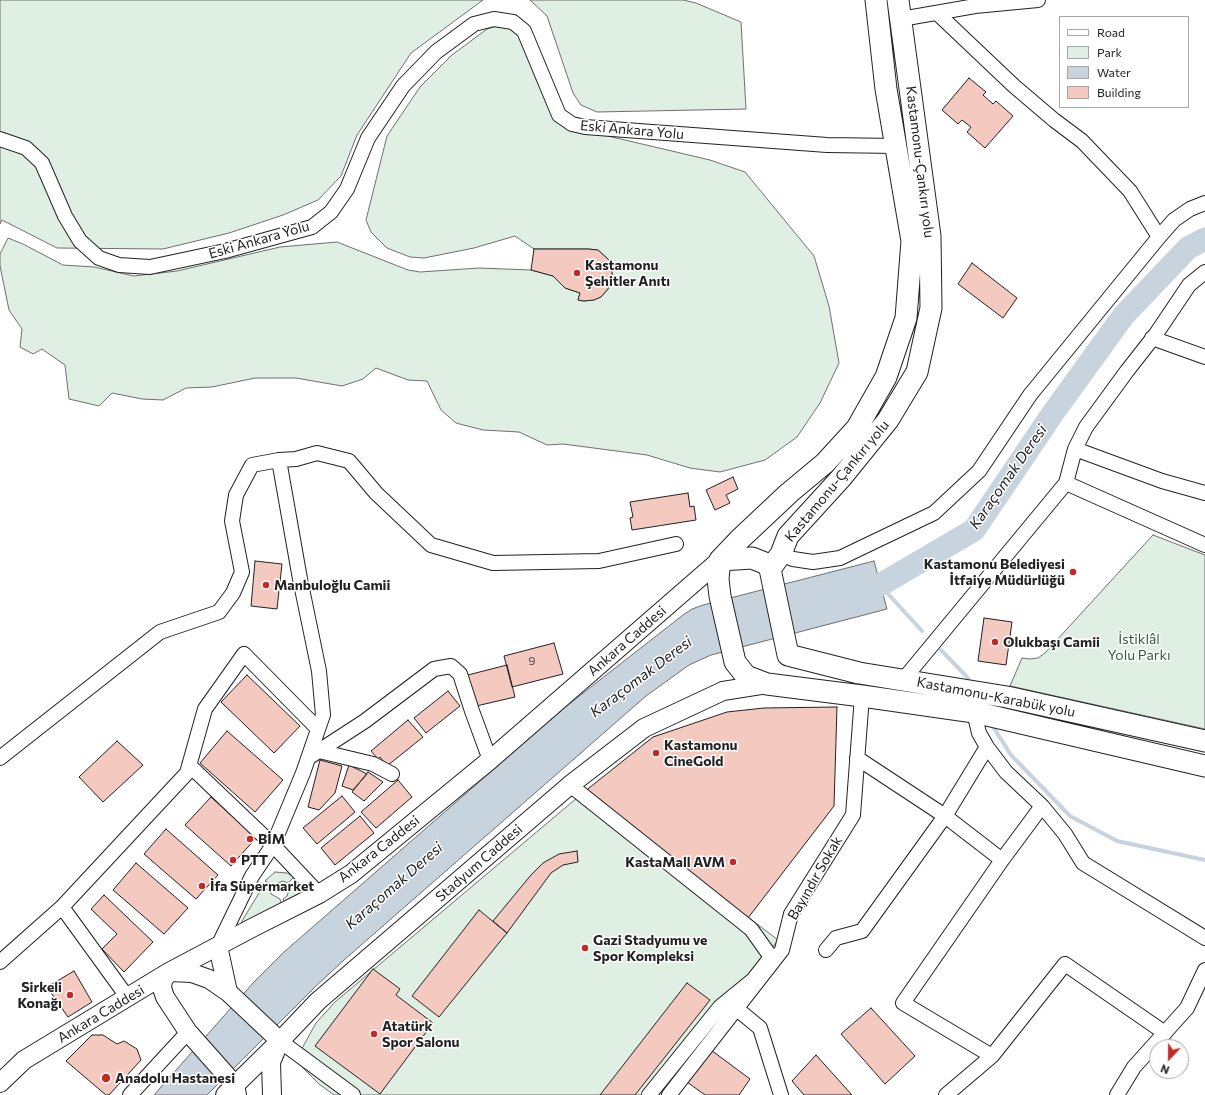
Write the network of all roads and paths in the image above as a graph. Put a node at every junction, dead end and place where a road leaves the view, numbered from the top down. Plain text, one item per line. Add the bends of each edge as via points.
1 (876, 0) edge
2 (1038, 0) edge
3 (899, 10) edge
4 (937, 13) junction
5 (0, 139) edge
6 (896, 146) junction
7 (1205, 203) edge
8 (1159, 237) junction
9 (1205, 272) edge
10 (1152, 338) junction
11 (1205, 357) edge
12 (1075, 449) junction
13 (279, 460) junction
14 (1066, 483) junction
15 (1205, 493) edge
16 (676, 544) dead end
17 (1205, 544) edge
18 (720, 560) junction
19 (776, 561) junction
20 (788, 655) junction
21 (903, 680) junction
22 (767, 684) junction
23 (862, 696) junction
24 (974, 712) junction
25 (318, 729) junction
26 (1205, 741) edge
27 (987, 747) junction
28 (313, 754) junction
29 (0, 758) edge
30 (857, 758) junction
31 (490, 760) junction
32 (189, 765) junction
33 (1205, 766) edge
34 (392, 774) dead end
35 (570, 785) junction
36 (1042, 806) junction
37 (945, 816) junction
38 (273, 845) junction
39 (1002, 860) junction
40 (318, 894) junction
41 (62, 907) junction
42 (1205, 938) edge
43 (218, 946) junction
44 (826, 950) dead end
45 (0, 962) edge
46 (1205, 970) edge
47 (169, 972) junction
48 (231, 996) junction
49 (128, 998) junction
50 (737, 1009) junction
51 (1165, 1033) junction
52 (192, 1036) junction
53 (280, 1041) junction
54 (992, 1056) junction
55 (0, 1083) edge
56 (232, 1092) edge
57 (130, 1095) edge
58 (272, 1095) edge
59 (353, 1095) edge
60 (648, 1095) edge
61 (669, 1095) edge
62 (781, 1095) edge
63 (946, 1095) edge
64 (1117, 1095) edge

1 - 6 highway, Kastamonu-Çankırı yolu via 886,89
2 - 4 street via 975,6
3 - 4 street
3 - 19 highway, Kastamonu-Çankırı yolu via 930,236 930,308 917,372 888,420 841,478 788,536
4 - 8 street via 1014,86 1082,141 1130,191
5 - 6 street, Eski Ankara Yolu via 26,148 42,164 65,216 80,241 99,258 119,265 150,267 225,251 312,227 331,212 347,189 368,138 403,86 436,52 474,24 494,19 513,22 524,31 559,116 572,124 827,145
6 - 18 highway, Kastamonu-Çankırı yolu via 912,241 906,318 886,377 857,428 825,463 738,540
7 - 8 street via 1174,220
8 - 19 street via 1030,395 979,471 934,513 840,558 813,562 793,559
9 - 10 street via 1189,285
10 - 11 street
10 - 12 street via 1086,428
12 - 14 street
12 - 15 street via 1162,482
13 - 16 street via 296,459 317,453 349,461 376,493 431,545 493,563 599,561
13 - 25 street via 319,672 323,715
13 - 29 street via 252,464 236,495 232,521 242,572 233,593 219,612 160,632
14 - 17 street
14 - 21 street
18 - 19 highway via 752,558 767,564
18 - 22 highway via 720,596 735,662 746,676
18 - 31 main road, Ankara Caddesi
19 - 20 highway
20 - 21 highway, Kastamonu-Karabük yolu via 860,673
20 - 22 highway
21 - 26 highway, Kastamonu-Karabük yolu via 1007,697
22 - 23 highway
22 - 35 main road, Stadyum Caddesi via 723,692 644,728
23 - 24 highway
23 - 30 street, Bayındır Sokak
24 - 27 street via 978,733
24 - 33 highway
25 - 28 street
25 - 32 street via 244,654 205,709
27 - 36 street via 1006,772
27 - 37 street
28 - 31 street via 365,721 434,669 452,666 460,674
28 - 34 street via 373,764
28 - 38 street
30 - 37 street
30 - 50 street, Bayındır Sokak via 853,815 790,914 782,950
31 - 40 main road, Ankara Caddesi via 351,874
32 - 38 street
32 - 41 street via 187,773
35 - 53 main road, Stadyum Caddesi via 318,1001
35 - 60 street via 750,929 771,958 753,980 720,1007
36 - 39 street
36 - 42 street via 1065,834 1083,863
37 - 39 street
37 - 44 street via 862,931 836,938
38 - 40 street
38 - 43 street via 252,876
39 - 54 street via 903,1003
40 - 43 main road, Ankara Caddesi
41 - 45 street
41 - 49 street
43 - 47 main road, Ankara Caddesi
43 - 48 main road
46 - 51 street via 1187,1008
47 - 48 main road via 209,979
47 - 49 main road, Ankara Caddesi
47 - 52 main road via 163,980 165,997
48 - 53 main road
49 - 55 main road, Ankara Caddesi via 24,1060
50 - 61 street, Bayındır Sokak
50 - 62 street via 760,1028
51 - 54 street via 1065,964
51 - 64 street via 1134,1067
52 - 56 main road
52 - 57 street
53 - 56 main road, Stadyum Caddesi
53 - 58 main road via 271,1062
53 - 59 street
54 - 63 street

